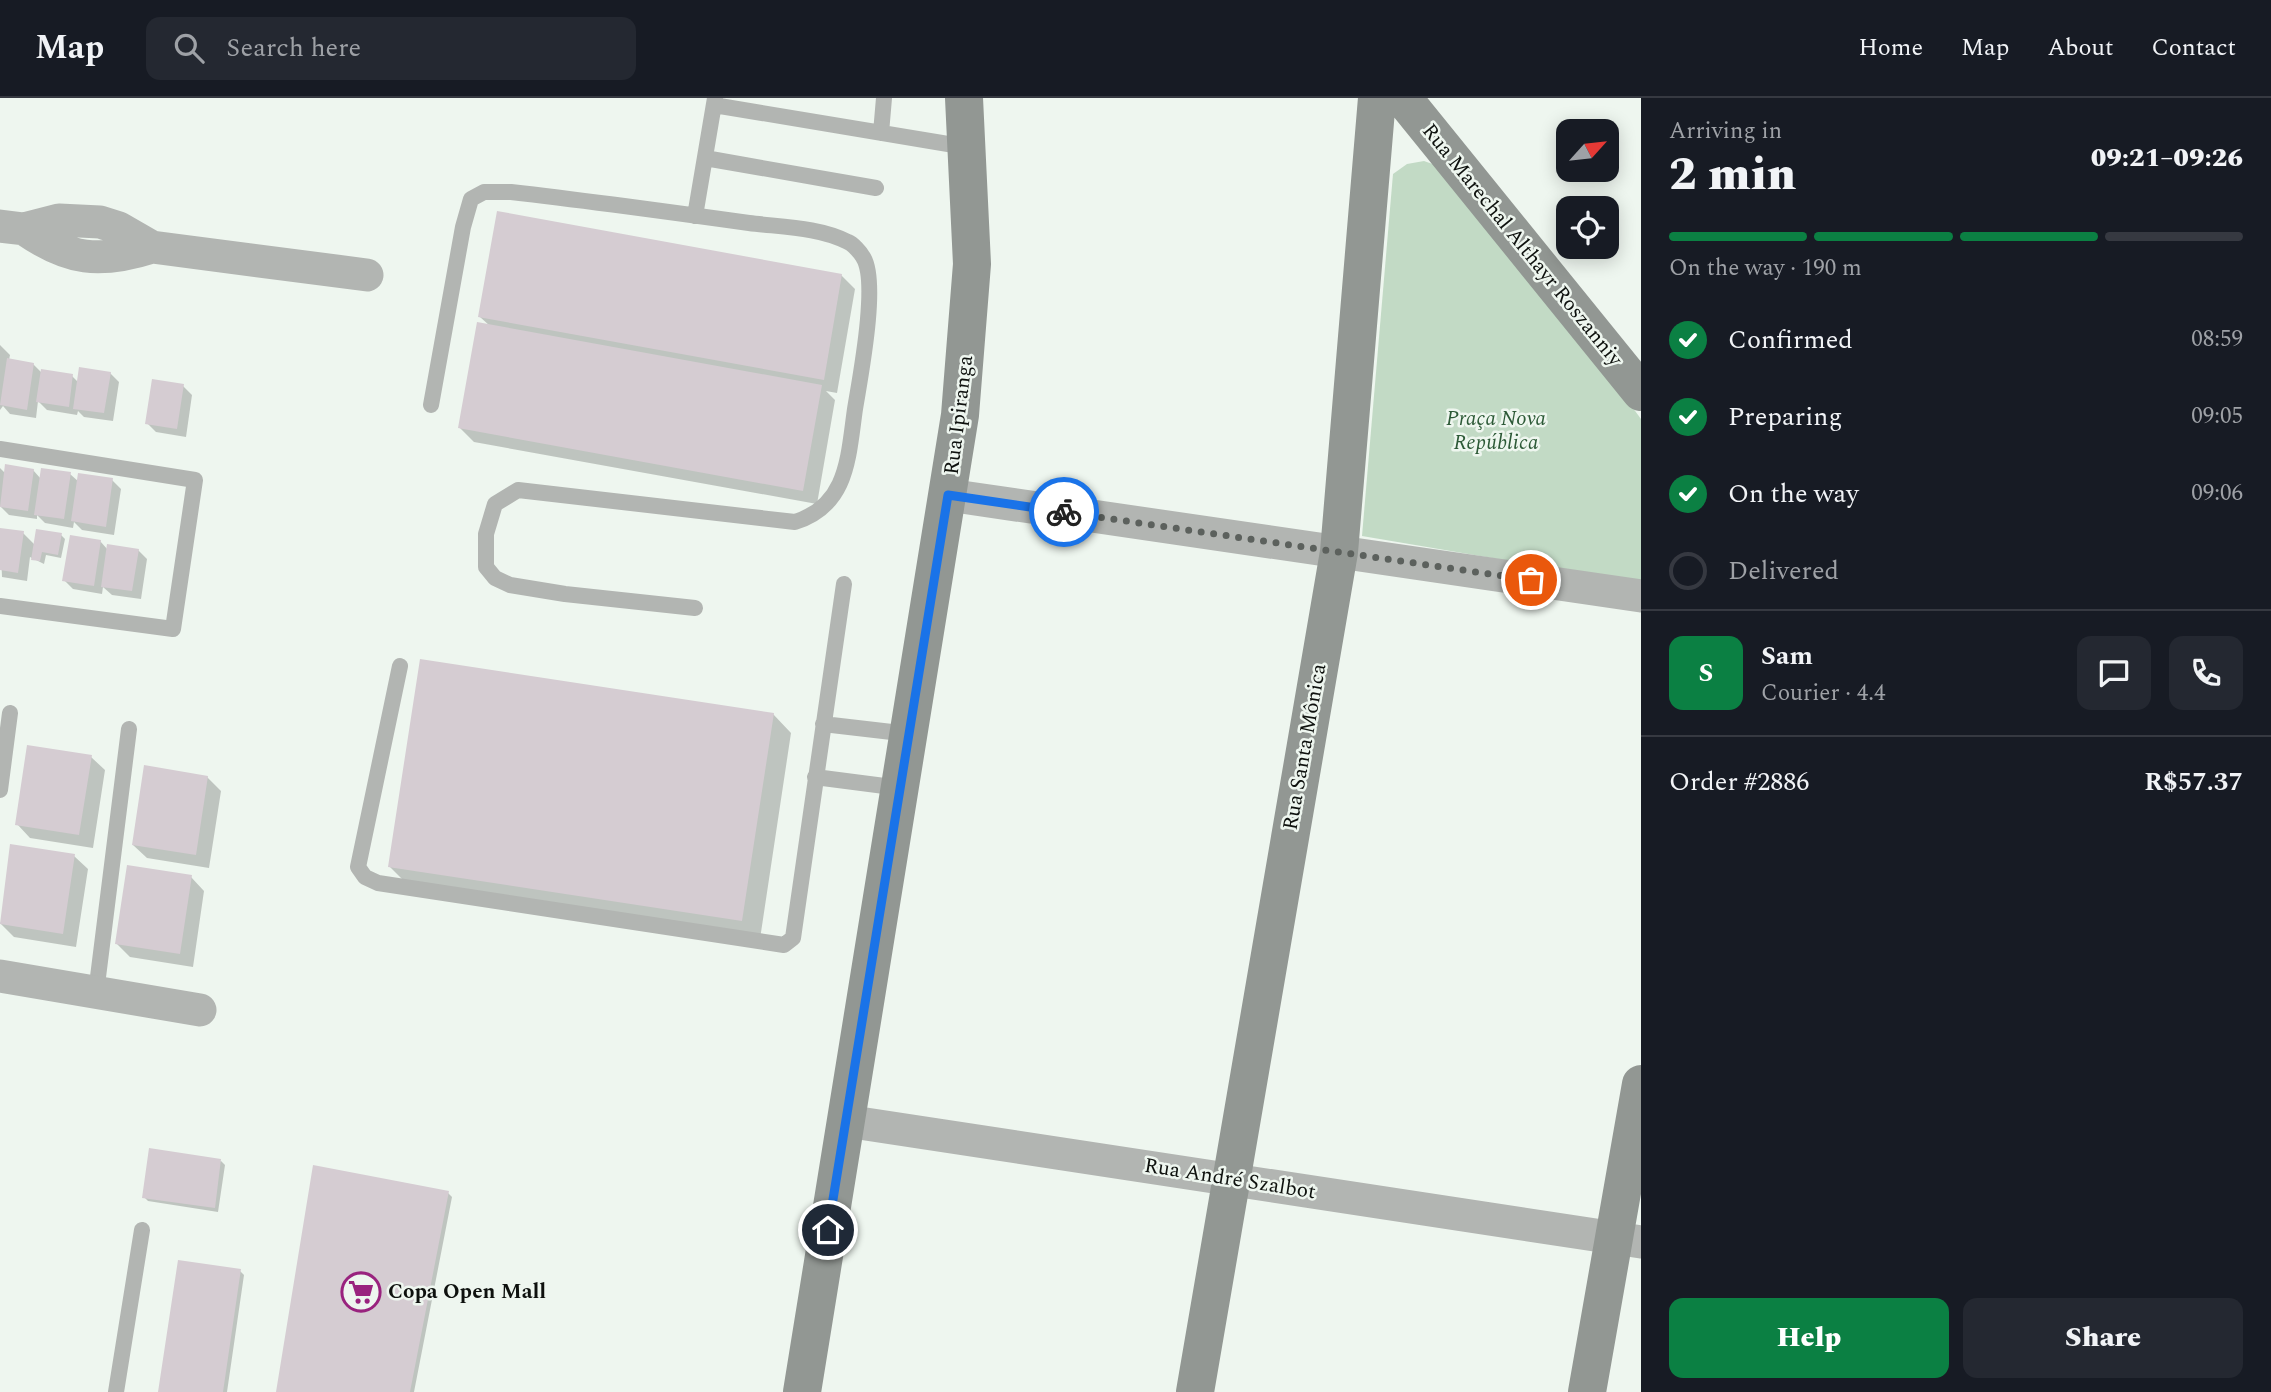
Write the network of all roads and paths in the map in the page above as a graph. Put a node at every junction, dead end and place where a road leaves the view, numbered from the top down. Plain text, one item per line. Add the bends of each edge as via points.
1 (884, 98) edge
2 (964, 98) edge
3 (1377, 98) edge
4 (1404, 98) edge
5 (714, 101) edge
6 (881, 133) junction
7 (968, 147) junction
8 (705, 158) junction
9 (876, 188) dead end
10 (695, 216) junction
11 (12, 227) edge
12 (367, 275) dead end
13 (1641, 392) edge
14 (431, 405) dead end
15 (0, 449) edge
16 (948, 495) junction
17 (1339, 552) junction
18 (844, 584) dead end
19 (1641, 596) edge
20 (0, 606) edge
21 (695, 608) dead end
22 (400, 666) dead end
23 (10, 713) dead end
24 (823, 724) junction
25 (129, 729) dead end
26 (909, 734) junction
27 (816, 777) junction
28 (900, 788) junction
29 (0, 790) edge
30 (0, 976) edge
31 (96, 993) junction
32 (200, 1010) dead end
33 (1641, 1084) edge
34 (846, 1121) junction
35 (1230, 1179) junction
36 (142, 1230) dead end
37 (1628, 1240) edge
38 (116, 1392) edge
39 (802, 1392) edge
40 (1195, 1392) edge
41 (1587, 1392) edge

1 - 6 lane
2 - 7 main road, Rua Ipiranga
3 - 17 main road, Rua Santa Mônica
4 - 13 main road, Rua Marechal Althayr Roszanniy
5 - 6 lane
5 - 8 lane
6 - 7 lane
7 - 16 main road, Rua Ipiranga via 969,333
8 - 9 lane
8 - 10 lane
10 - 14 lane via 511,192 484,192 471,199
10 - 21 lane via 824,234 850,242 865,258 870,293 852,432 836,493 815,516 795,522 518,490 495,504 486,534 486,567 495,578 510,584
11 - 12 street via 59,220 100,222 152,247
15 - 20 lane via 195,480 173,629
16 - 17 street
16 - 26 main road, Rua Ipiranga
17 - 19 street
17 - 35 main road, Rua Santa Mônica
18 - 24 lane
22 - 27 lane via 358,867 378,883 784,945 793,938
23 - 29 lane
24 - 26 lane
24 - 27 lane
25 - 31 lane
26 - 28 main road, Rua Ipiranga
27 - 28 lane
28 - 34 main road, Rua Ipiranga
30 - 31 street
31 - 32 street
33 - 37 main road
34 - 35 street, Rua André Szalbot
34 - 39 main road, Rua Ipiranga
35 - 37 street, Rua André Szalbot
35 - 40 main road, Rua Santa Mônica
36 - 38 lane
37 - 41 main road

